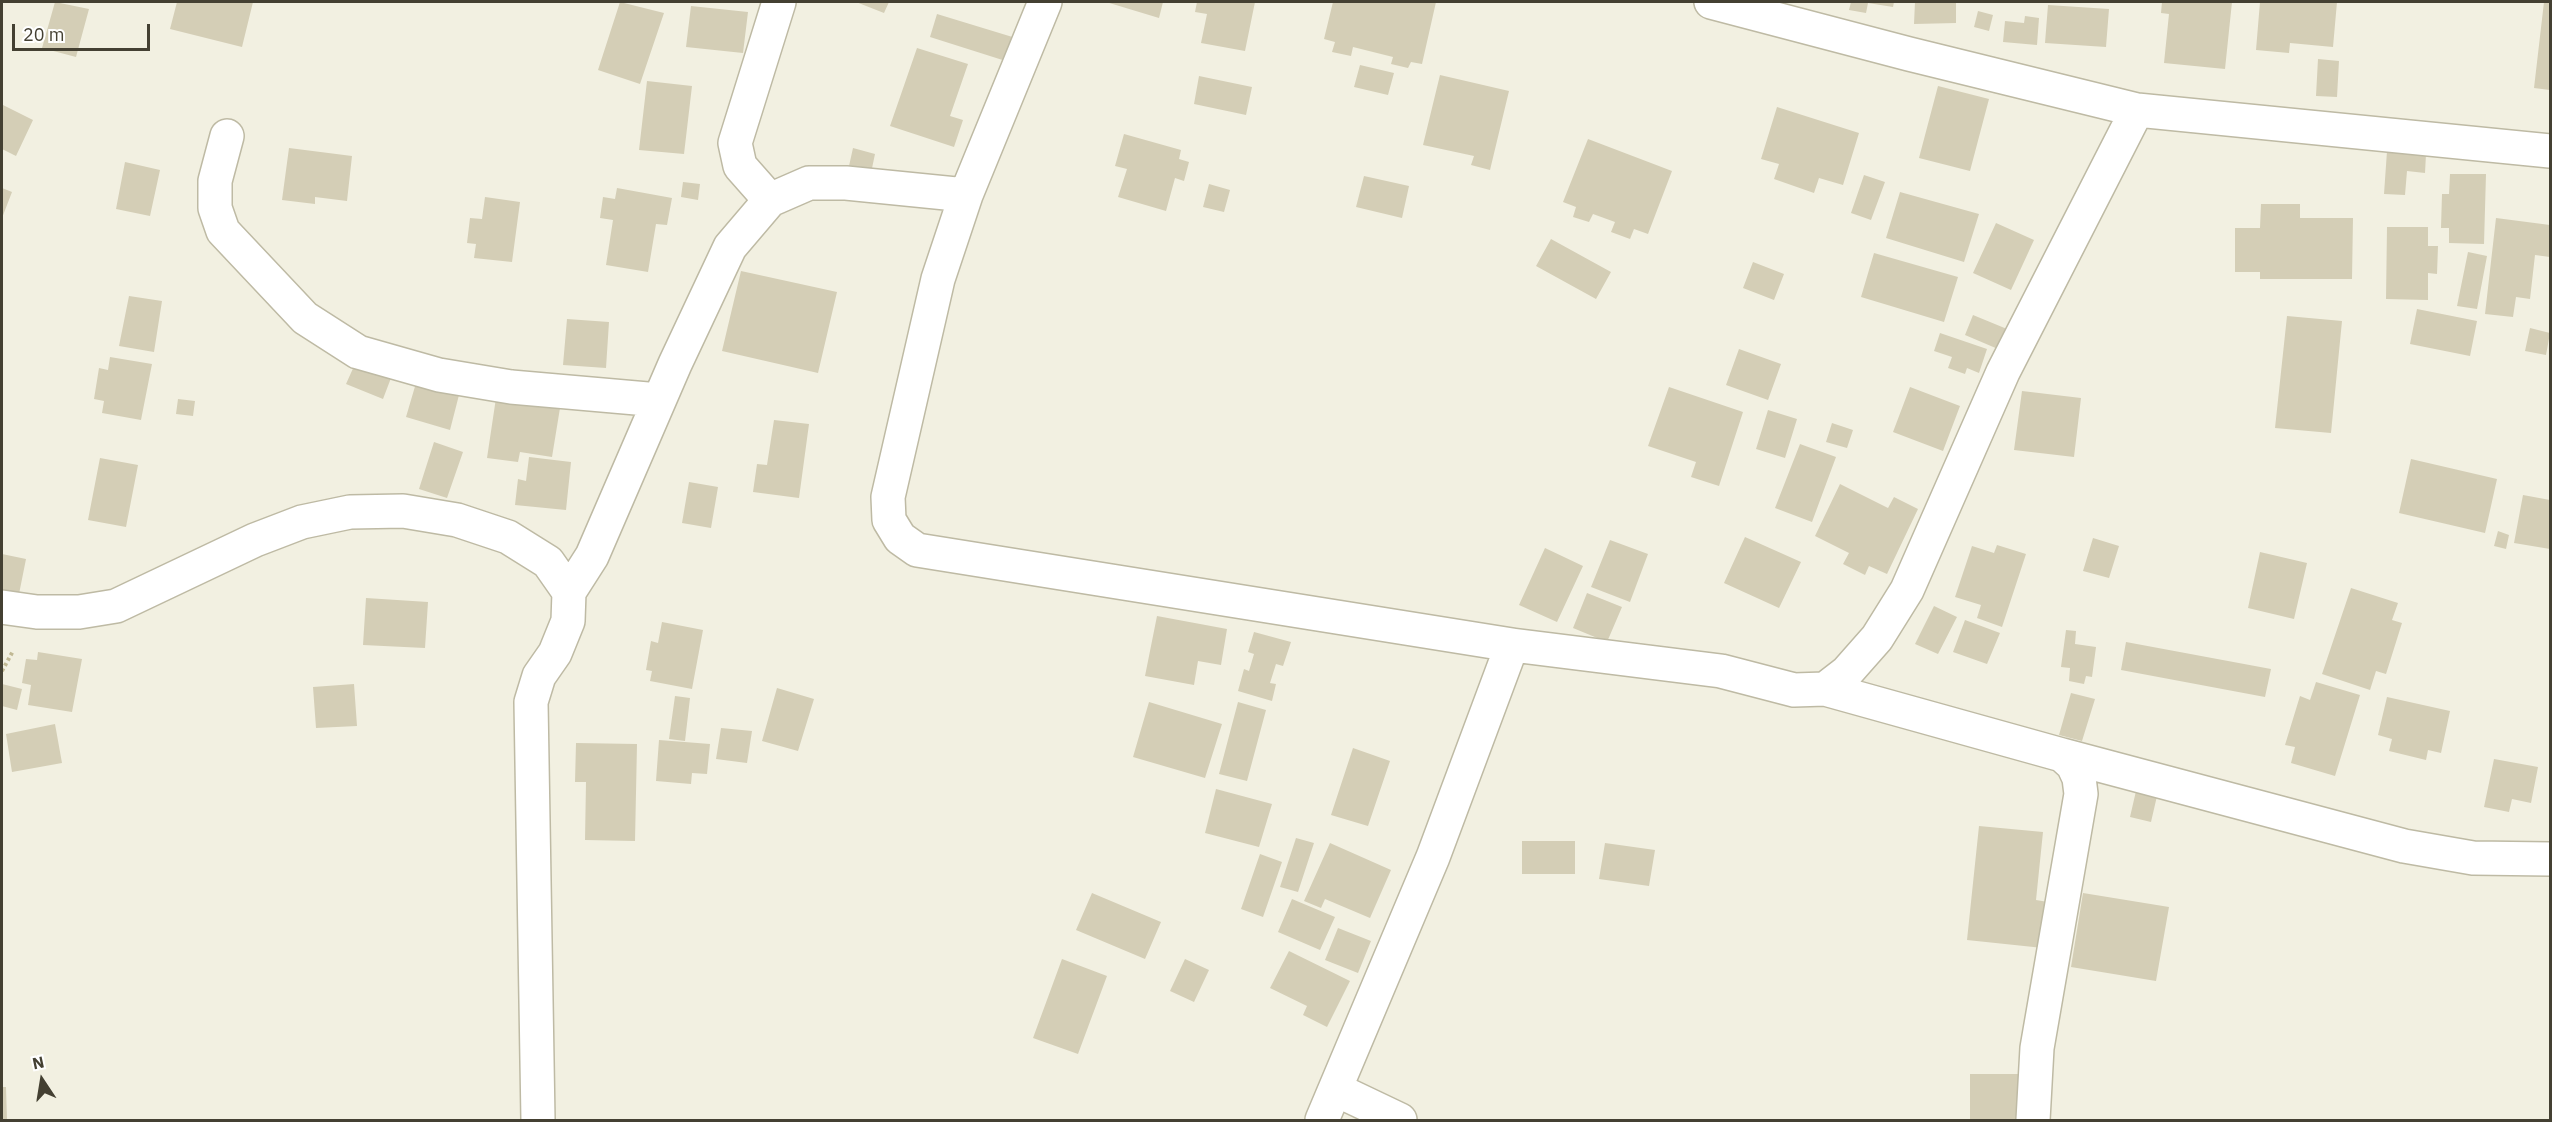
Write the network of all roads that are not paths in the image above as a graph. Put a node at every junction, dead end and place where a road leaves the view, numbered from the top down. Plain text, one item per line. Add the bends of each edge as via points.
1 (779, 2) edge
2 (1045, 2) edge
3 (1711, 2) edge
4 (2137, 110) junction
5 (227, 136) dead end
6 (2550, 151) edge
7 (966, 195) junction
8 (770, 200) junction
9 (659, 400) junction
10 (569, 592) junction
11 (2, 607) edge
12 (1512, 645) junction
13 (1825, 690) junction
14 (2062, 755) junction
15 (2550, 859) edge
16 (1337, 1090) junction
17 (538, 1120) edge
18 (1322, 1120) edge
19 (1400, 1120) edge
20 (2033, 1120) edge

1 - 8 street via 735,143 740,166
2 - 7 street
3 - 4 street
4 - 6 street
4 - 13 street via 2003,372 1907,590 1877,638
5 - 9 street via 215,181 215,208 223,231 305,318 358,352 440,375 511,387
7 - 8 street via 869,184 809,183
7 - 12 street via 938,279 888,498 889,520 900,538 917,550
8 - 9 street via 730,247
9 - 10 street via 592,556
10 - 11 street via 548,562 508,537 456,520 403,511 350,512 302,522 255,540 116,606 79,612
10 - 17 street via 568,621 531,702
12 - 13 street via 1660,661 1721,671 1794,690
12 - 16 street via 1432,857
13 - 14 street
14 - 15 street via 2404,846 2473,858
14 - 20 street via 2073,765 2081,795 2037,1048
16 - 18 street
16 - 19 street

